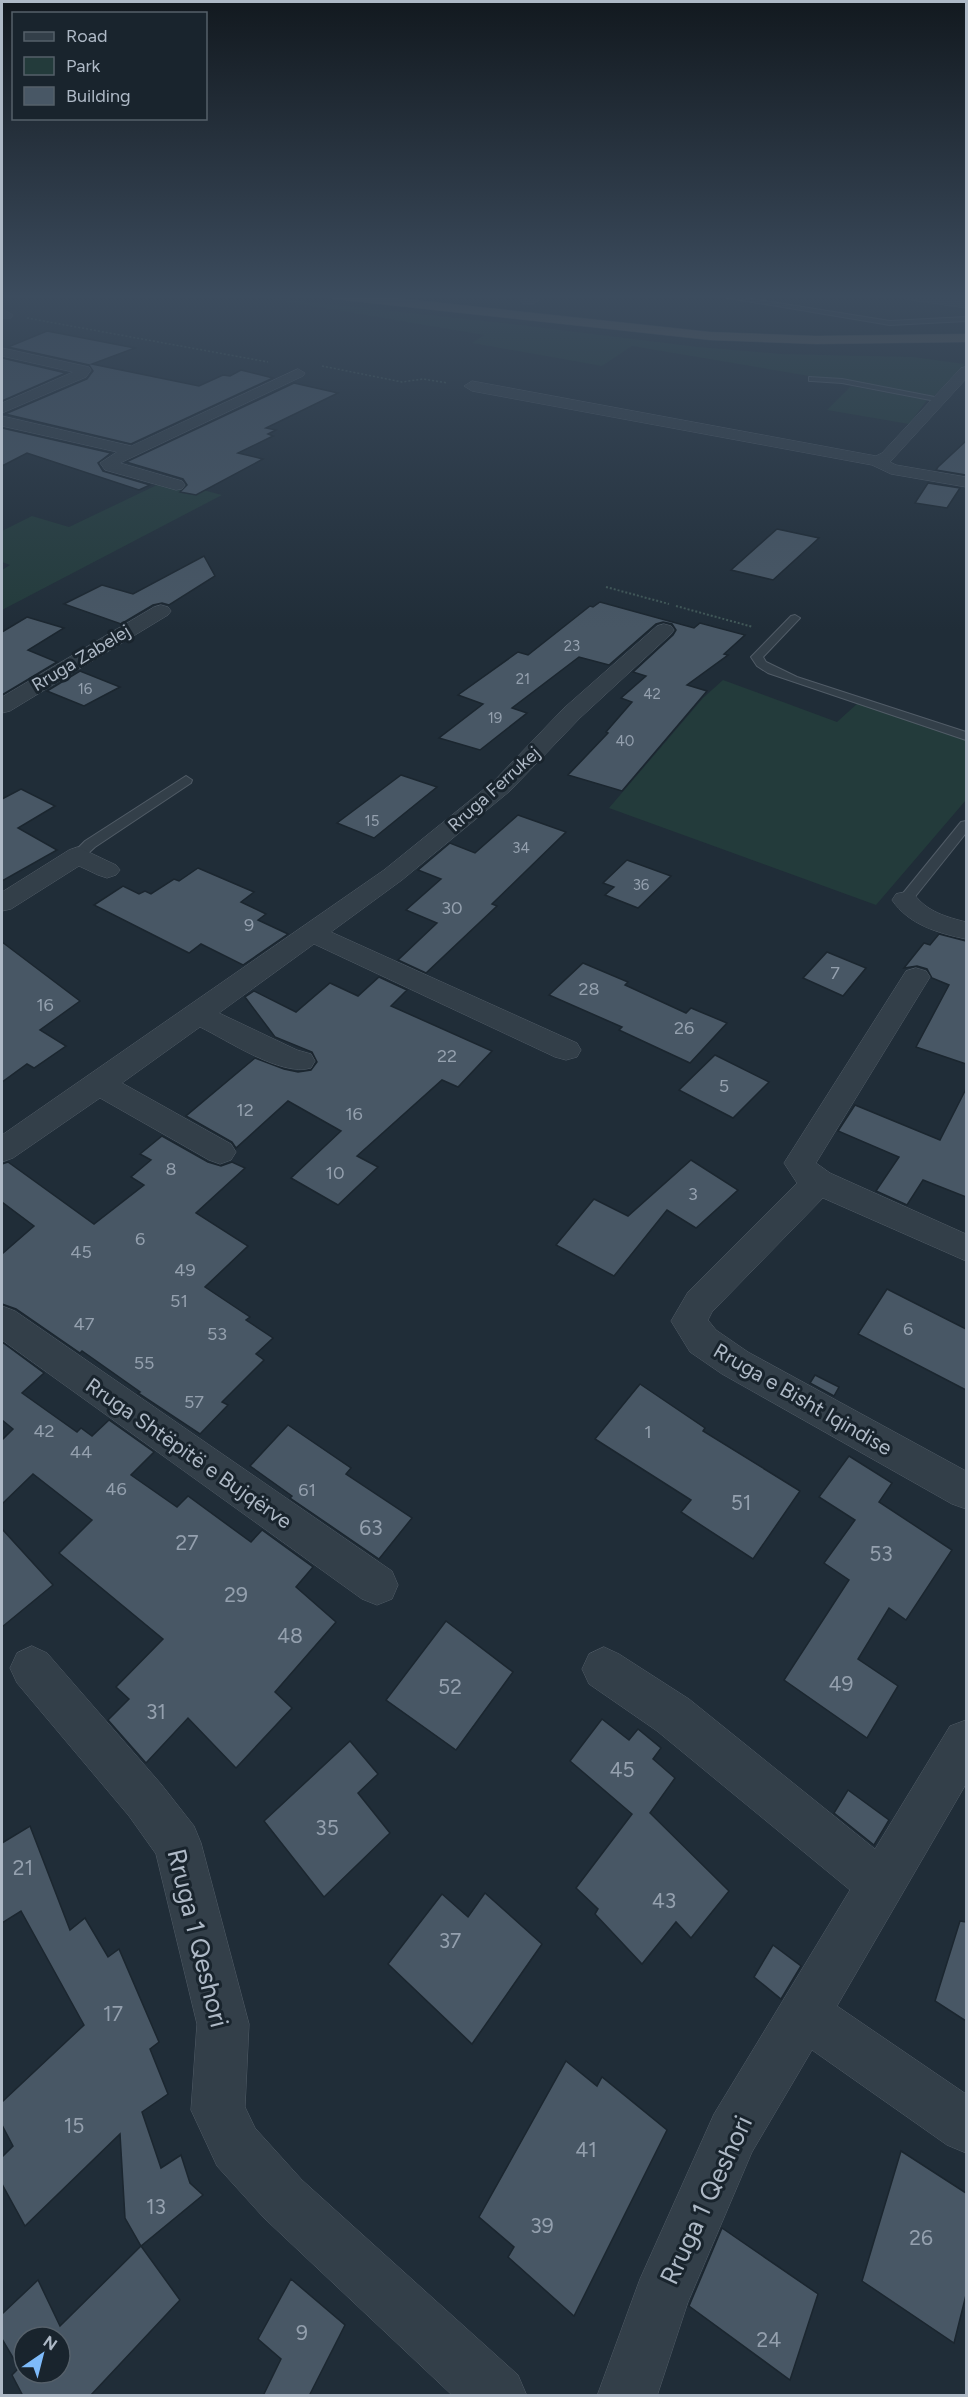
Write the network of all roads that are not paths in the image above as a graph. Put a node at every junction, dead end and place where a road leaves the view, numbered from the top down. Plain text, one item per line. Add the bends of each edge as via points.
1 (226, 407) edge
2 (585, 407) edge
3 (934, 407) edge
4 (2, 421) edge
5 (132, 451) junction
6 (877, 461) junction
7 (966, 482) edge
8 (176, 485) dead end
9 (161, 611) dead end
10 (795, 618) dead end
11 (664, 630) dead end
12 (2, 706) edge
13 (966, 736) edge
14 (186, 780) dead end
15 (966, 825) edge
16 (78, 855) junction
17 (107, 870) dead end
18 (905, 900) joint
19 (2, 903) edge
20 (966, 931) edge
21 (312, 933) junction
22 (916, 977) dead end
23 (198, 1014) junction
24 (567, 1050) dead end
25 (300, 1061) dead end
26 (99, 1084) junction
27 (2, 1150) edge
28 (220, 1152) dead end
29 (818, 1182) junction
30 (966, 1248) edge
31 (2, 1321) edge
32 (966, 1491) edge
33 (377, 1585) dead end
34 (32, 1668) dead end
35 (604, 1670) dead end
36 (966, 1742) edge
37 (882, 1885) junction
38 (805, 2014) junction
39 (966, 2126) edge
40 (497, 2396) edge
41 (627, 2396) edge

1 - 5 street
2 - 6 street
3 - 6 street via 888,457
4 - 5 street
5 - 8 street via 108,463
6 - 7 street via 891,469
9 - 12 street, Rruga Zabelej
10 - 13 lane via 757,657 760,664
11 - 21 street, Rruga Ferrukej via 572,713 502,786 393,875
14 - 16 lane
15 - 18 lane
16 - 17 street
16 - 19 street
18 - 20 street via 920,915
21 - 23 street, Rruga Ferrukej
21 - 24 street
22 - 29 street via 800,1162
23 - 25 street
23 - 26 street, Rruga Ferrukej
26 - 27 street, Rruga Ferrukej
26 - 28 street
29 - 30 street
29 - 32 street, Rruga e Bisht Iqindise via 700,1302 689,1321 703,1341 735,1363
31 - 33 street, Rruga Shtëpitë e Bujqërve
34 - 40 street, Rruga 1 Qeshori via 177,1843 223,2025 218,2110 236,2147 283,2199
35 - 37 street via 673,1714
36 - 37 street, Rruga 1 Qeshori
37 - 38 street, Rruga 1 Qeshori
38 - 39 street
38 - 41 street, Rruga 1 Qeshori via 733,2133 660,2299

